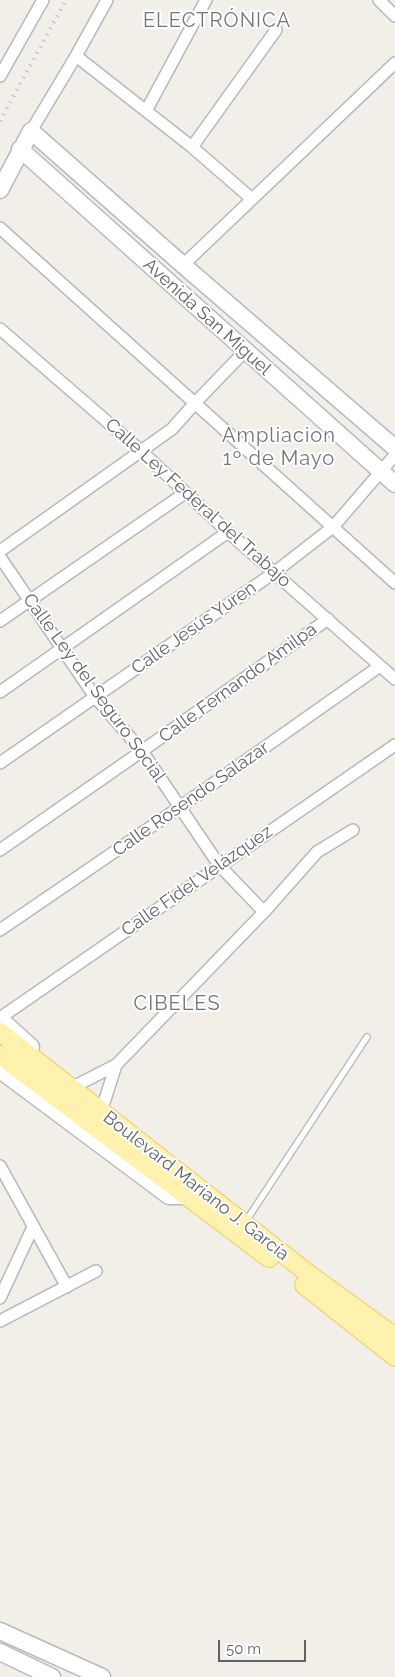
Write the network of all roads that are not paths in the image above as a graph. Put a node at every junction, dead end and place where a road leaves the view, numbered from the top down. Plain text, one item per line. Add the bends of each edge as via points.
1 (43, 0) edge
2 (107, 0) edge
3 (206, 0) edge
4 (379, 0) edge
5 (395, 16) edge
6 (276, 30) dead end
7 (76, 56) junction
8 (395, 63) edge
9 (0, 76) edge
10 (146, 111) junction
11 (31, 131) junction
12 (192, 147) junction
13 (20, 149) junction
14 (0, 190) edge
15 (252, 199) junction
16 (0, 228) edge
17 (183, 265) junction
18 (0, 329) edge
19 (245, 351) junction
20 (195, 402) junction
21 (395, 448) edge
22 (141, 451) junction
23 (395, 455) edge
24 (380, 471) junction
25 (395, 484) edge
26 (185, 493) junction
27 (333, 527) junction
28 (228, 532) junction
29 (0, 551) edge
30 (0, 557) edge
31 (276, 572) junction
32 (395, 583) edge
33 (29, 600) junction
34 (328, 619) junction
35 (0, 620) edge
36 (63, 648) junction
37 (380, 666) junction
38 (395, 679) edge
39 (0, 692) edge
40 (96, 697) junction
41 (395, 745) edge
42 (142, 751) junction
43 (0, 763) edge
44 (180, 807) junction
45 (353, 830) dead end
46 (0, 850) edge
47 (219, 865) junction
48 (264, 912) junction
49 (0, 930) edge
50 (0, 1018) edge
51 (0, 1032) edge
52 (367, 1037) dead end
53 (0, 1055) edge
54 (116, 1065) junction
55 (0, 1070) edge
56 (75, 1086) junction
57 (102, 1109) junction
58 (129, 1135) junction
59 (0, 1166) edge
60 (186, 1196) junction
61 (244, 1224) junction
62 (33, 1227) junction
63 (96, 1271) dead end
64 (67, 1286) junction
65 (0, 1298) edge
66 (340, 1305) junction
67 (0, 1321) edge
68 (395, 1337) edge
69 (395, 1357) edge
70 (0, 1631) edge
71 (0, 1652) edge
72 (52, 1677) edge
73 (102, 1677) edge

1 - 9 street
2 - 7 street
3 - 10 street
4 - 5 street
6 - 12 street
7 - 10 street
7 - 11 street
8 - 15 street
10 - 12 street
11 - 13 street
11 - 17 street, Avenida San Miguel
12 - 15 street
13 - 14 street
13 - 19 street, Avenida San Miguel
15 - 17 street
16 - 20 street
17 - 21 street, Avenida San Miguel
18 - 22 street, Calle Ley Federal del Trabajo
19 - 20 street
19 - 24 street, Avenida San Miguel
20 - 22 street via 172,429
20 - 27 street
22 - 26 street, Calle Ley Federal del Trabajo
22 - 29 street
23 - 24 street, Calle Jesús Yuren
24 - 25 street, Avenida San Miguel
24 - 27 street, Calle Jesús Yuren
26 - 28 street, Calle Ley Federal del Trabajo
26 - 33 street
27 - 31 street, Calle Jesús Yuren
27 - 32 street
28 - 31 street, Calle Ley Federal del Trabajo
28 - 36 street
30 - 33 street, Calle Ley del Seguro Social
31 - 34 street, Calle Ley Federal del Trabajo
31 - 40 street, Calle Jesús Yuren
33 - 35 street
33 - 36 street, Calle Ley del Seguro Social
34 - 37 street, Calle Ley Federal del Trabajo
34 - 42 street, Calle Fernando Amilpa
36 - 39 street
36 - 40 street, Calle Ley del Seguro Social
37 - 38 street, Calle Ley Federal del Trabajo
37 - 44 street, Calle Rosendo Salazar
40 - 42 street, Calle Ley del Seguro Social
40 - 43 street, Calle Jesús Yuren
41 - 47 street, Calle Fidel Velázquez
42 - 44 street, Calle Ley del Seguro Social
42 - 46 street, Calle Fernando Amilpa
44 - 47 street, Calle Ley del Seguro Social
44 - 49 street, Calle Rosendo Salazar
45 - 48 street via 317,852
47 - 48 street, Calle Ley del Seguro Social
47 - 50 street, Calle Fidel Velázquez
48 - 54 street
50 - 56 street
51 - 58 main road, Boulevard Mariano J. García
52 - 61 lane
53 - 60 main road, Boulevard Mariano J. García
54 - 56 street
54 - 57 street
55 - 60 street via 169,1196
56 - 57 street
57 - 58 street
58 - 61 main road, Boulevard Mariano J. García
59 - 62 street
60 - 66 main road, Boulevard Mariano J. García
61 - 66 main road, Boulevard Mariano J. García
62 - 64 street
62 - 65 street
63 - 64 street
64 - 67 street
66 - 68 main road, Boulevard Mariano J. García
66 - 69 main road, Boulevard Mariano J. García
70 - 73 street
71 - 72 street

